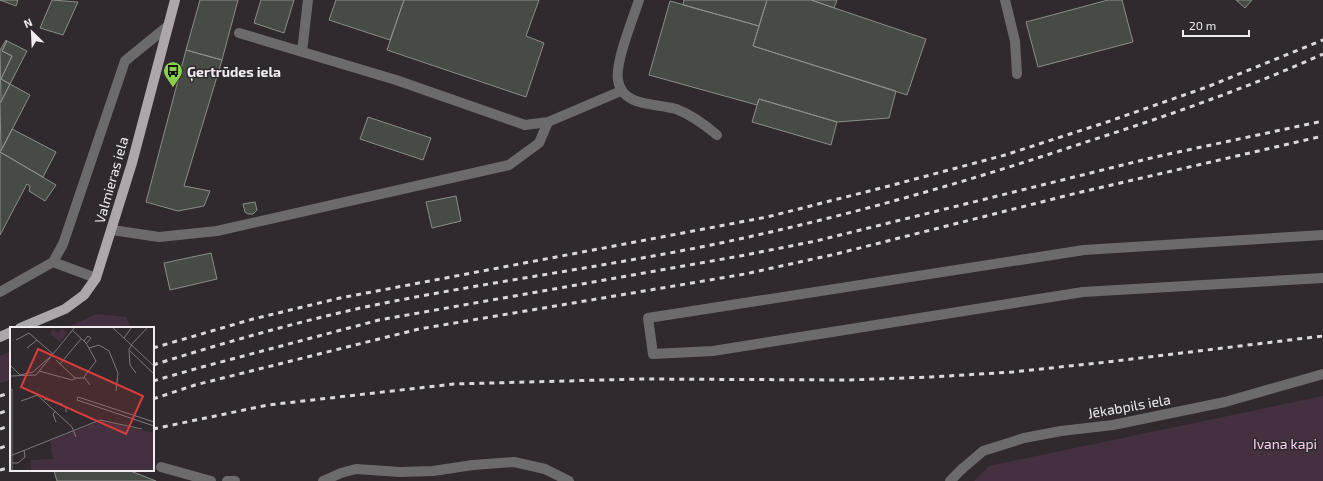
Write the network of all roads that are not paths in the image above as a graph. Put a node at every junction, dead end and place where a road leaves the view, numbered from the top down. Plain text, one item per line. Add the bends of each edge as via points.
1 (175, 0) edge
2 (308, 0) edge
3 (639, 0) edge
4 (1005, 0) edge
5 (168, 26) junction
6 (240, 33) dead end
7 (302, 52) junction
8 (1017, 74) dead end
9 (621, 91) junction
10 (548, 122) junction
11 (717, 135) dead end
12 (112, 230) junction
13 (1323, 235) edge
14 (53, 262) junction
15 (96, 278) junction
16 (1323, 278) edge
17 (0, 292) edge
18 (22, 327) edge
19 (10, 332) edge
20 (0, 337) edge
21 (1323, 374) edge
22 (161, 467) dead end
23 (211, 481) edge
24 (228, 481) edge
25 (235, 481) edge
26 (323, 481) edge
27 (569, 481) edge
28 (950, 481) edge

1 - 5 main road, Valmieras iela
2 - 7 street
3 - 9 street via 620,58 617,79
4 - 8 street via 1015,41
5 - 12 main road, Valmieras iela
5 - 14 street via 125,61 63,244
6 - 7 street
7 - 10 street via 396,80 525,125
9 - 10 street
9 - 11 street via 630,100 676,110 701,121
10 - 12 street via 540,143 509,165 217,231 159,237
12 - 15 main road, Valmieras iela
13 - 16 street via 1084,250 648,318 653,354 713,351 1083,292
14 - 15 street
14 - 17 street
15 - 18 main road, Valmieras iela via 84,295 65,308
19 - 20 main road
21 - 28 street, Jēkabpils iela via 1225,402 1113,425 1024,438 983,451
22 - 23 street
24 - 25 street
26 - 27 street via 356,469 433,471 514,462 544,469

